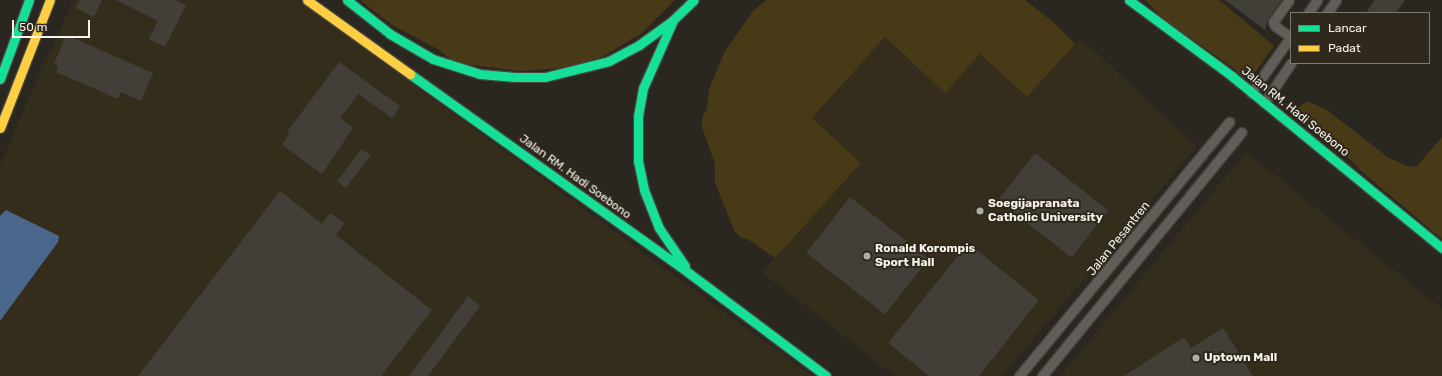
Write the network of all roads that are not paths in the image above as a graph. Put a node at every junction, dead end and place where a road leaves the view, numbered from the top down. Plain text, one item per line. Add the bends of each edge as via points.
1 (29, 0) edge
2 (50, 0) edge
3 (307, 0) edge
4 (347, 0) edge
5 (694, 0) edge
6 (1129, 0) edge
7 (1290, 0) edge
8 (1317, 0) edge
9 (1336, 0) edge
10 (1309, 12) edge
11 (1328, 12) edge
12 (672, 22) junction
13 (1290, 36) edge
14 (1290, 38) edge
15 (1290, 64) edge
16 (0, 79) edge
17 (1251, 93) junction
18 (1264, 103) junction
19 (1230, 122) dead end
20 (0, 128) edge
21 (1242, 132) dead end
22 (1442, 248) edge
23 (689, 273) junction
24 (1022, 373) edge
25 (826, 376) edge
26 (1032, 376) edge
27 (1042, 376) edge

1 - 16 main road
2 - 20 main road
3 - 23 main road, Jalan RM. Hadi Soebono
4 - 12 main road via 390,34 433,59 480,74 515,77 545,77 581,70 640,45
5 - 12 main road
6 - 17 main road, Jalan RM. Hadi Soebono
7 - 13 street via 1273,22
8 - 10 street
9 - 11 street
12 - 23 main road via 643,88 638,116 638,161 644,190 659,228
14 - 17 street
15 - 18 street
17 - 18 main road, Jalan RM. Hadi Soebono
18 - 22 main road, Jalan RM. Hadi Soebono
19 - 24 street, Jalan Pesantren
21 - 27 street
23 - 25 main road, Jalan RM. Hadi Soebono
24 - 26 street, Jalan Pesantren

